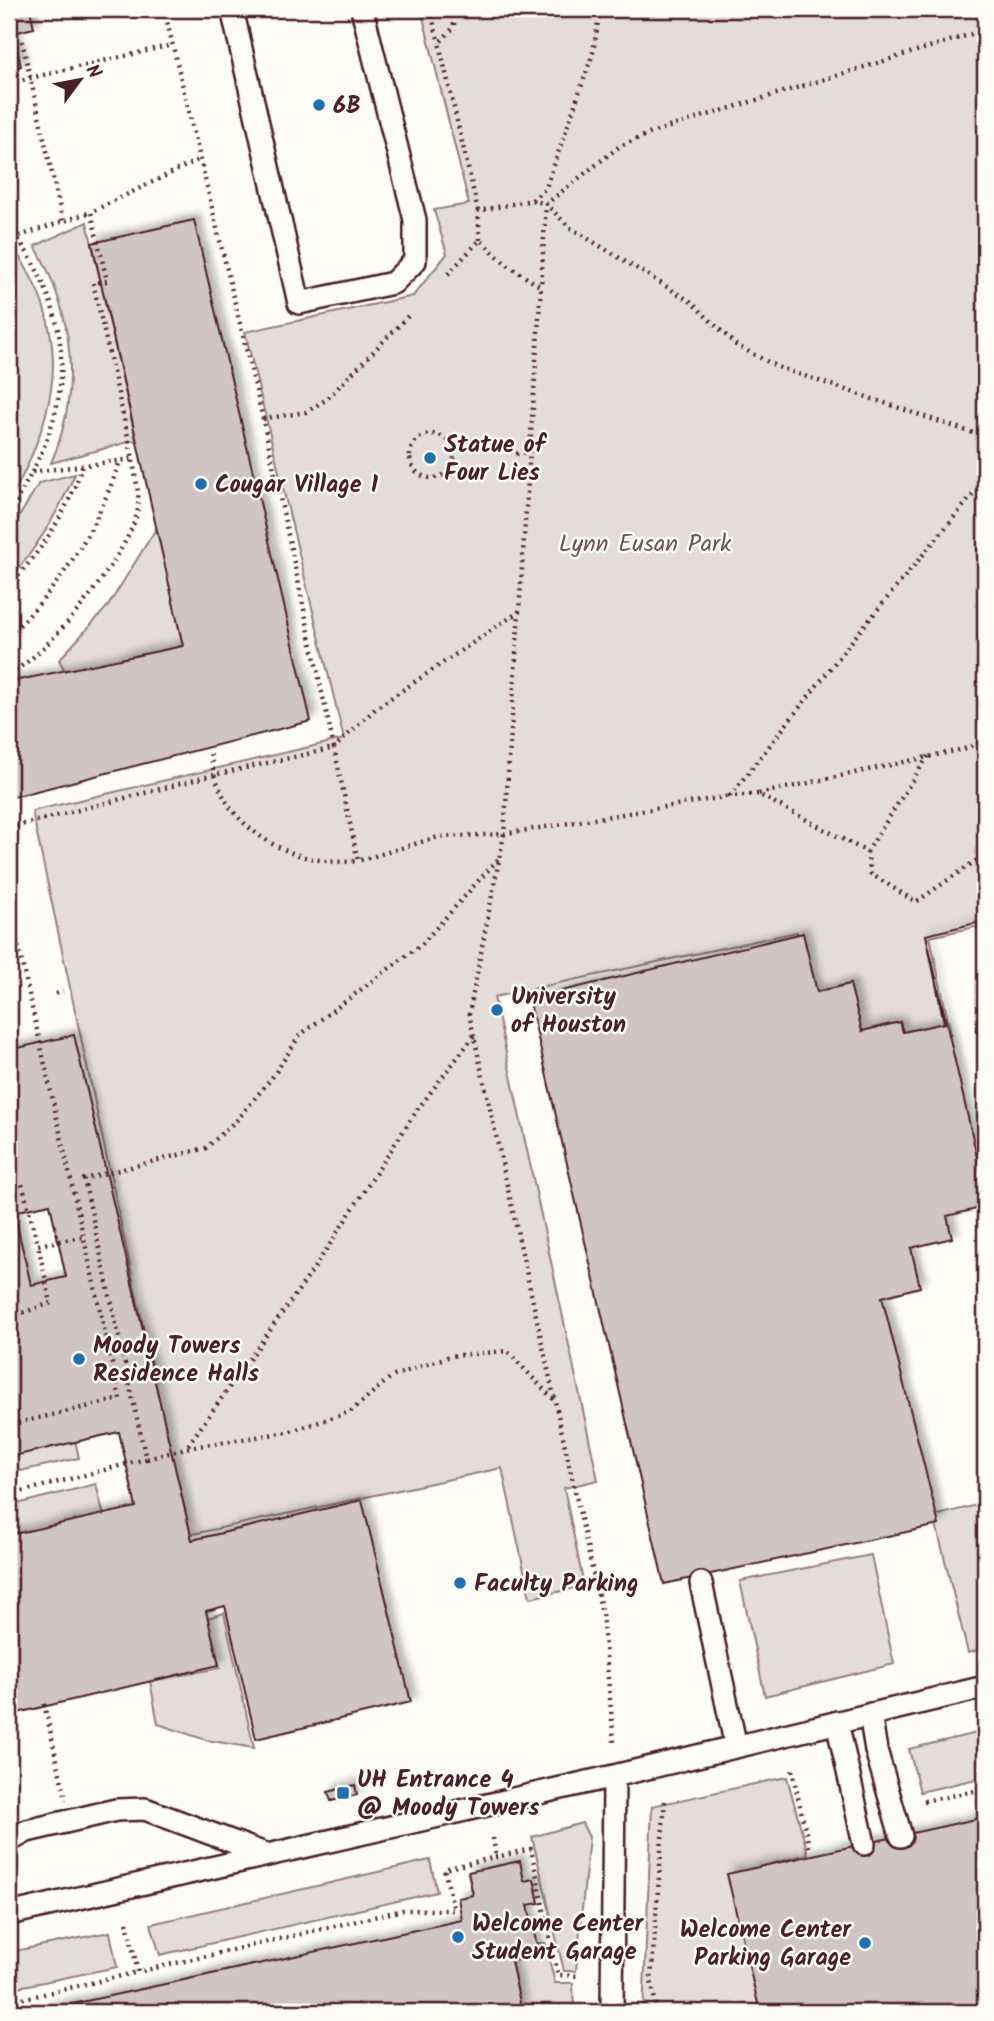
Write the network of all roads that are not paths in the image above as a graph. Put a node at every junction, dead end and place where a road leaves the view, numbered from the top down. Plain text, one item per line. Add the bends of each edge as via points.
1 (232, 9) edge
2 (362, 9) edge
3 (701, 1583) dead end
4 (985, 1687) edge
5 (870, 1714) junction
6 (837, 1722) junction
7 (736, 1747) junction
8 (614, 1776) junction
9 (901, 1836) dead end
10 (9, 1841) edge
11 (864, 1844) dead end
12 (268, 1855) junction
13 (9, 1914) edge
14 (612, 2012) edge

1 - 2 lane via 299,303 393,283 415,261 415,220
3 - 7 lane
4 - 5 lane
5 - 6 lane
5 - 9 lane
6 - 7 lane
6 - 11 lane
7 - 8 lane
8 - 12 lane
8 - 14 lane
10 - 12 lane via 27,1831 116,1810 145,1809
12 - 13 lane

